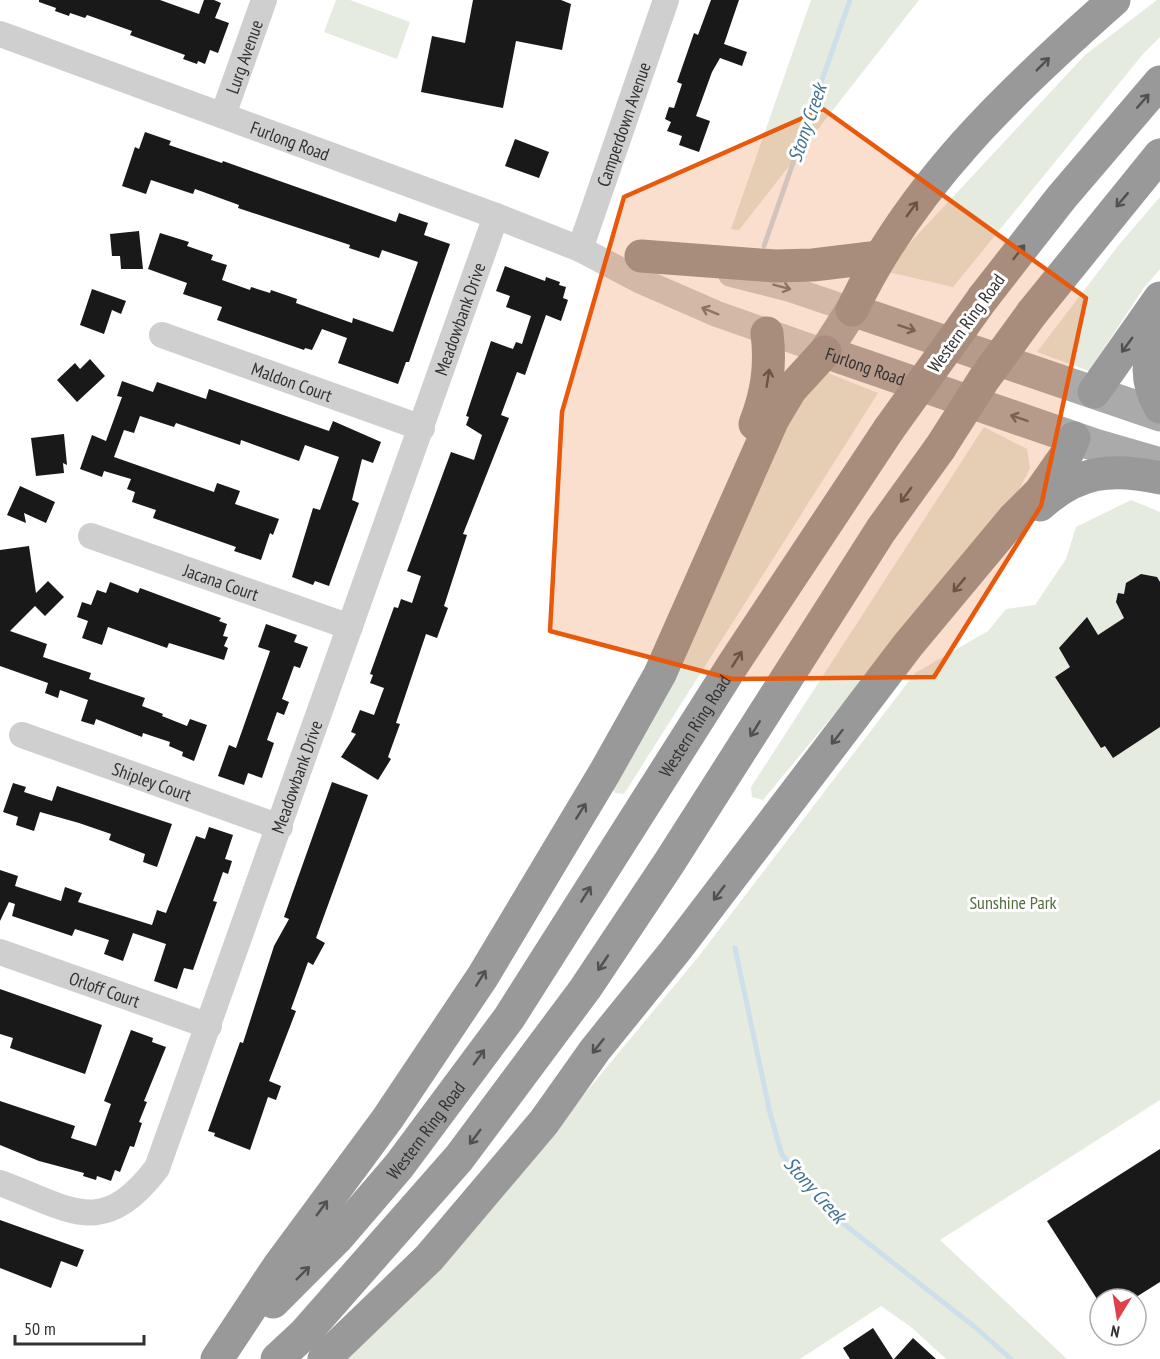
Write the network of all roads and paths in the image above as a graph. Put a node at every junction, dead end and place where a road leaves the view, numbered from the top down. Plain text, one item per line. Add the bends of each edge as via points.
1 (264, 0) edge
2 (666, 0) edge
3 (1114, 0) edge
4 (0, 34) edge
5 (1160, 82) edge
6 (224, 115) junction
7 (1160, 155) edge
8 (496, 216) junction
9 (580, 249) junction
10 (641, 256) junction
11 (879, 257) junction
12 (1160, 298) edge
13 (852, 310) junction
14 (767, 333) junction
15 (1160, 333) edge
16 (162, 335) dead end
17 (825, 352) junction
18 (1095, 392) junction
19 (1160, 408) edge
20 (1160, 415) edge
21 (422, 428) junction
22 (1074, 438) junction
23 (1160, 464) edge
24 (1160, 478) edge
25 (91, 536) dead end
26 (997, 541) junction
27 (695, 593) junction
28 (350, 627) junction
29 (22, 735) dead end
30 (280, 827) junction
31 (0, 952) edge
32 (209, 1026) junction
33 (0, 1183) edge
34 (217, 1359) edge
35 (277, 1359) edge
36 (324, 1359) edge

1 - 6 street, Lurg Avenue
2 - 9 street, Camperdown Avenue
11 -> 3 highway via 927,189 995,111
4 - 6 street, Furlong Road
34 -> 5 highway, Western Ring Road, bridge via 338,1237 399,1166 508,1018 734,663 890,429 983,298 1061,198
6 - 8 street, Furlong Road
7 -> 35 highway, bridge via 1032,313 984,379 881,530 585,989 459,1158 305,1333
8 - 9 street, Furlong Road
8 - 21 street, Meadowbank Drive
9 - 10 street, Furlong Road
14 -> 9 street, Furlong Road via 668,293
10 - 11 highway via 775,266
10 -> 13 street, Furlong Road via 756,280
11 - 13 highway
12 -> 18 highway
13 - 17 main road
13 -> 18 main road, Furlong Road
14 - 17 street, Furlong Road
27 -> 14 highway via 765,398 771,364
15 - 19 highway via 1149,356 1149,377
16 - 21 street, Maldon Court
22 -> 17 main road, Furlong Road
17 - 27 highway via 791,389 773,419
18 - 20 main road, Furlong Road
18 - 22 main road
21 - 28 street, Meadowbank Drive
22 - 23 main road, Furlong Road
22 - 26 highway via 1045,484
24 - 26 highway via 1120,471 1096,473 1049,496
25 - 28 street, Jacana Court
26 -> 36 highway via 908,645 595,1050 544,1122 429,1258
34 -> 27 highway via 483,976 660,674
28 - 30 street, Meadowbank Drive
29 - 30 street, Shipley Court
30 - 32 street, Meadowbank Drive
31 - 32 street, Orloff Court
32 - 33 street, Meadowbank Drive via 157,1168 123,1203 112,1210 87,1214

